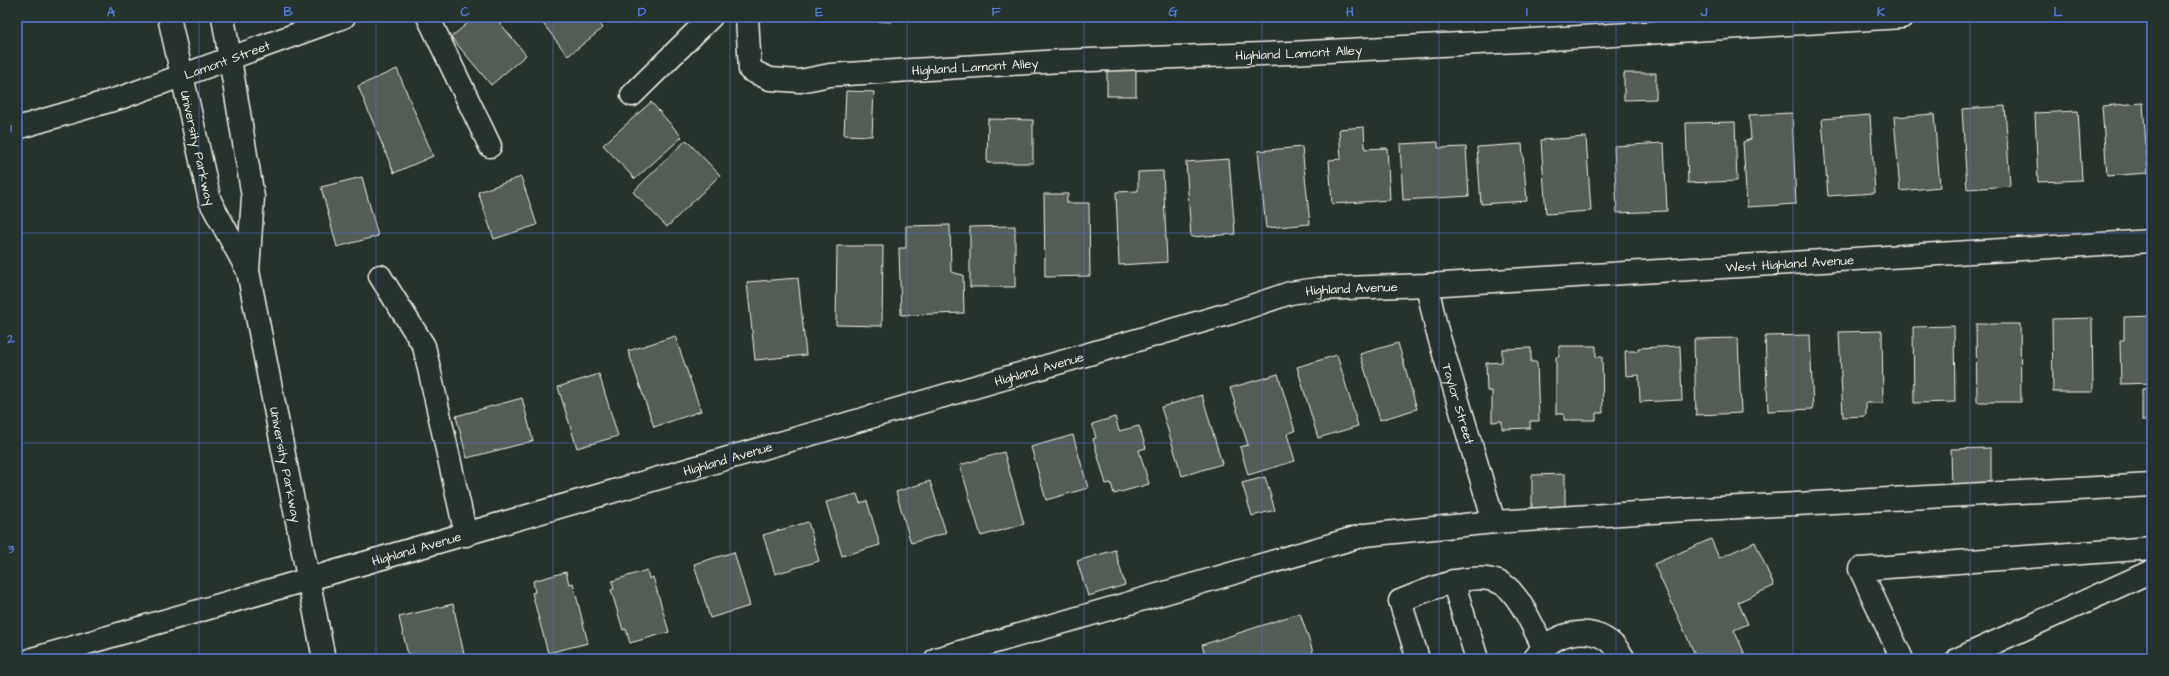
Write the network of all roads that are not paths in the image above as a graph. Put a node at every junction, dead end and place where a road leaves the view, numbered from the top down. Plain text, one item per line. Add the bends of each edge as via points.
1 (168, 17) edge
2 (223, 17) edge
3 (344, 17) edge
4 (428, 17) edge
5 (711, 17) edge
6 (747, 17) edge
7 (1902, 17) edge
8 (230, 58) junction
9 (181, 76) junction
10 (632, 95) dead end
11 (17, 128) edge
12 (490, 146) dead end
13 (2152, 241) edge
14 (248, 271) junction
15 (380, 276) dead end
16 (1427, 285) junction
17 (2152, 485) edge
18 (1494, 522) junction
19 (466, 535) junction
20 (2152, 548) edge
21 (2152, 571) edge
22 (308, 581) junction
23 (1453, 581) junction
24 (1539, 653) edge
25 (32, 659) edge
26 (324, 659) edge
27 (936, 659) edge
28 (1418, 659) edge
29 (1477, 659) edge
30 (1624, 659) edge
31 (1902, 659) edge
32 (1958, 659) edge

1 - 9 street, University Parkway
2 - 8 street, University Parkway
3 - 8 street, Lamont Street
4 - 12 street
5 - 10 street
6 - 7 street, Highland Lamont Alley via 750,70 770,80 800,81 830,75 1061,61 1306,52
8 - 9 street, Lamont Street
8 - 14 street, University Parkway via 253,197
9 - 11 street, Lamont Street via 123,97
9 - 14 street, University Parkway via 210,201
13 - 16 street, West Highland Avenue
14 - 22 street, University Parkway
15 - 19 street via 424,346
16 - 18 street, Taylor Street via 1436,327
16 - 19 street, Highland Avenue via 1317,289 1290,294 1216,318
17 - 18 street
18 - 27 street via 1365,535
19 - 22 street, Highland Avenue
20 - 31 street via 1860,569
21 - 32 street
22 - 25 street, Highland Avenue
22 - 26 street, University Parkway
23 - 24 street via 1484,579 1497,582 1509,589 1524,609
23 - 28 street via 1400,601
23 - 29 street
24 - 30 street via 1558,637 1575,632 1593,634 1609,642

